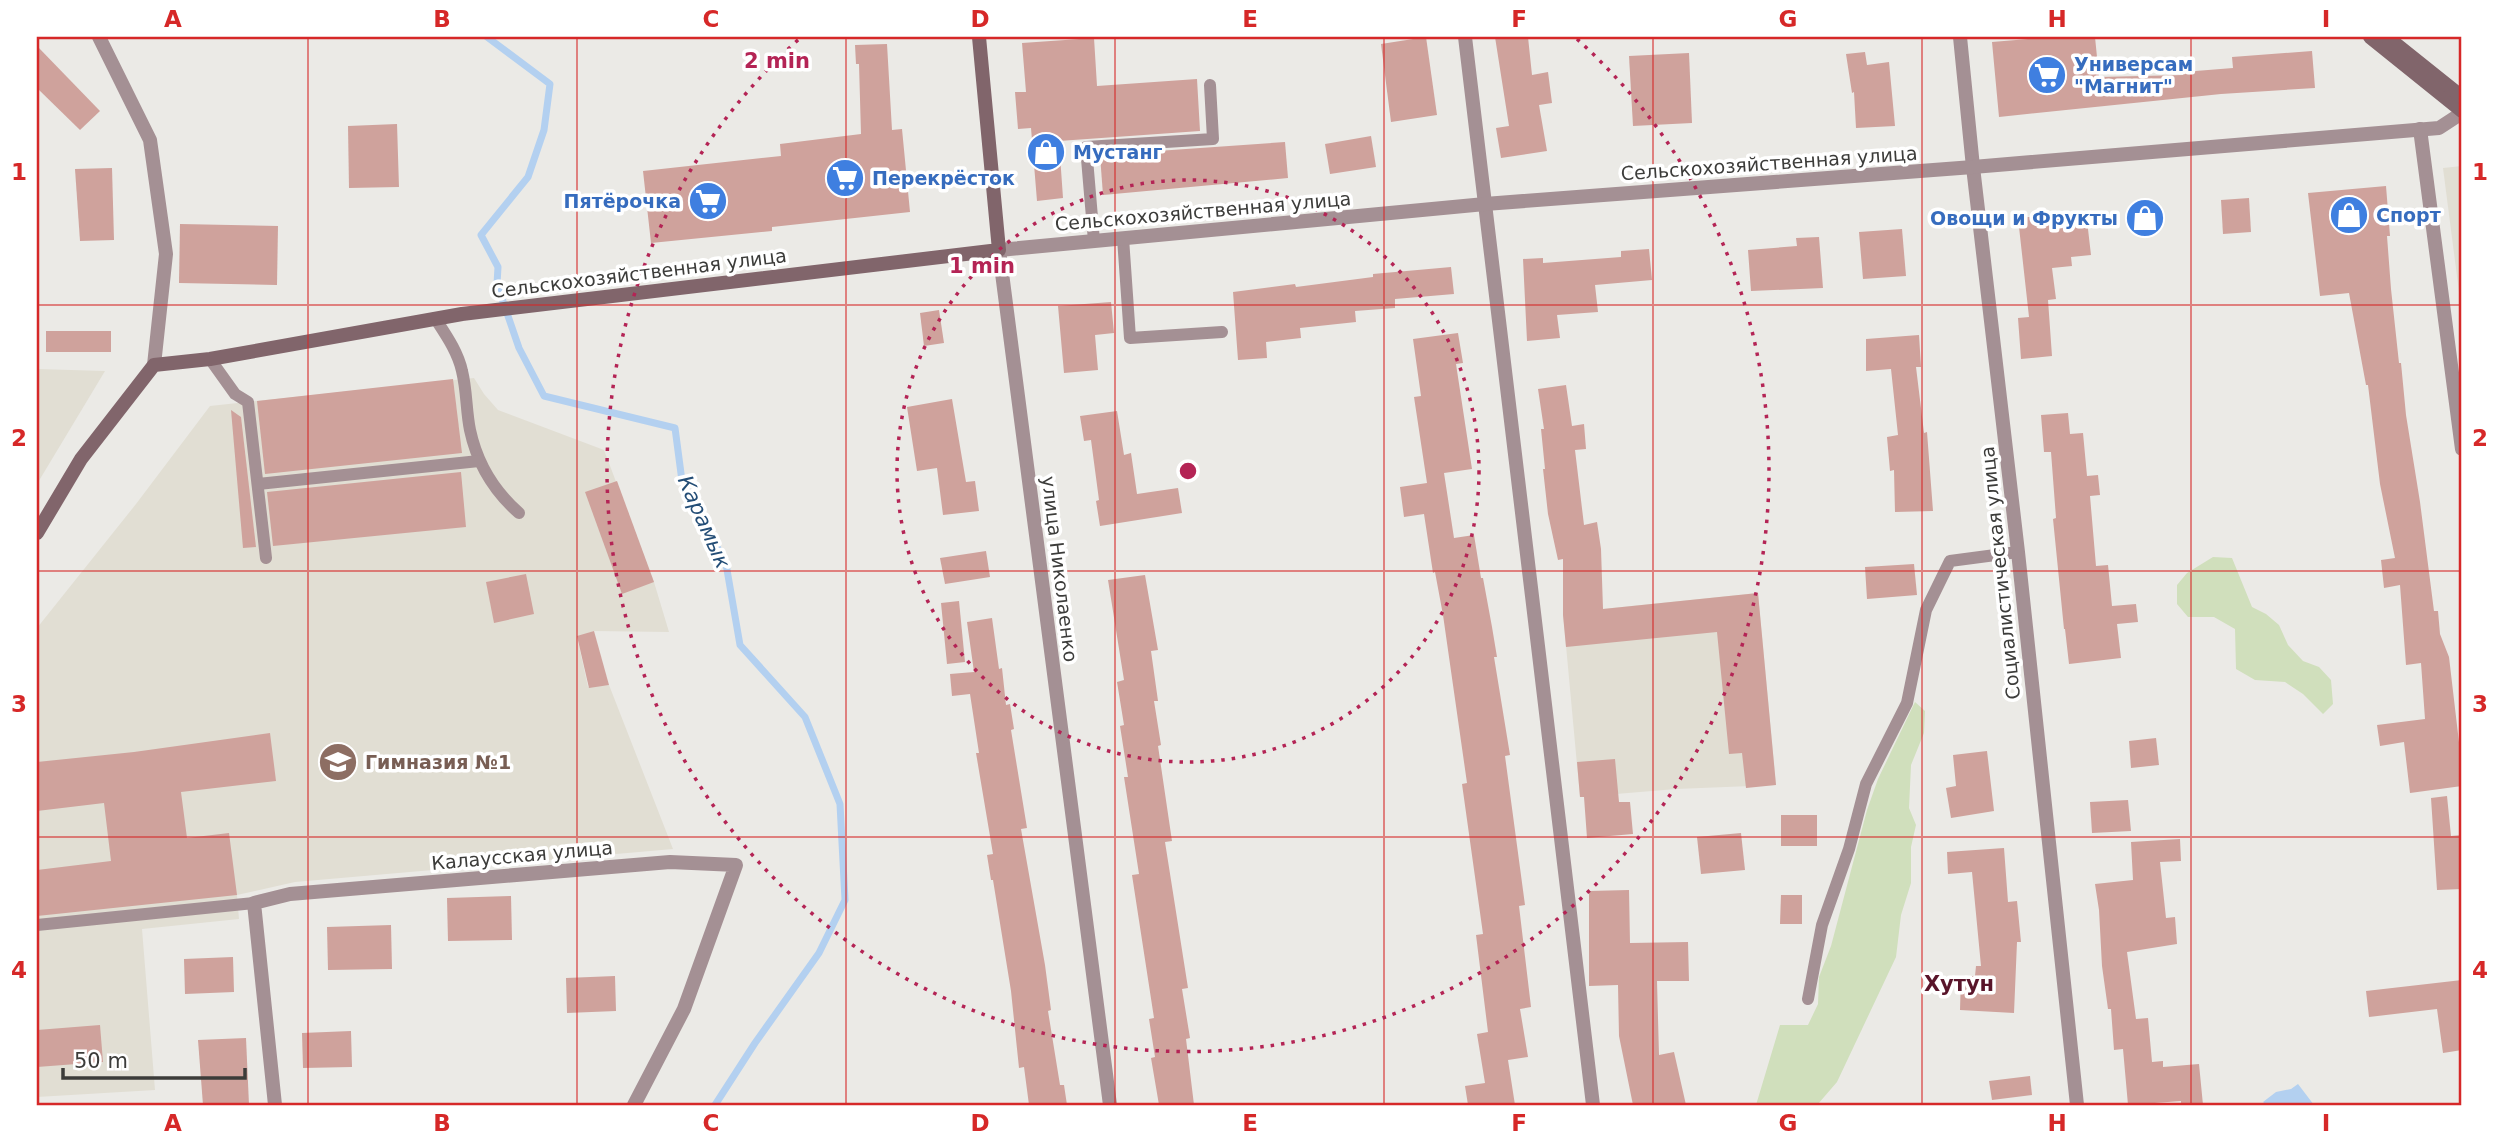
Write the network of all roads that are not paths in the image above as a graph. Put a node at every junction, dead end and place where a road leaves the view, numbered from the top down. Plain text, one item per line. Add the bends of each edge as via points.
1 (99, 37) edge
2 (979, 37) edge
3 (1465, 37) edge
4 (1960, 37) edge
5 (2370, 37) edge
6 (2392, 38) edge
7 (1210, 85) dead end
8 (2462, 97) edge
9 (2462, 112) edge
10 (2420, 129) junction
11 (1973, 167) junction
12 (1485, 204) junction
13 (1123, 238) junction
14 (1094, 241) junction
15 (999, 250) junction
16 (436, 318) junction
17 (1222, 332) dead end
18 (210, 359) junction
19 (154, 365) junction
20 (2462, 449) edge
21 (479, 461) junction
22 (258, 484) junction
23 (519, 513) dead end
24 (37, 533) edge
25 (2018, 552) junction
26 (266, 558) dead end
27 (254, 903) junction
28 (37, 925) edge
29 (1808, 999) dead end
30 (275, 1105) edge
31 (634, 1105) edge
32 (1110, 1105) edge
33 (1593, 1105) edge
34 (2077, 1105) edge

1 - 19 street via 150,141 166,254
2 - 15 main road, улица Николаенко
3 - 12 street
4 - 11 street, Социалистическая улица
5 - 9 main road
6 - 8 main road
7 - 14 lane via 1213,138 1086,147
9 - 10 street, Сельскохозяйственная улица via 2439,128
10 - 11 street, Сельскохозяйственная улица
10 - 20 street
11 - 12 street, Сельскохозяйственная улица
11 - 25 street, Социалистическая улица
12 - 13 street, Сельскохозяйственная улица
12 - 33 street
13 - 14 street, Сельскохозяйственная улица
13 - 17 lane via 1130,338
14 - 15 street, Сельскохозяйственная улица
15 - 16 main road, Сельскохозяйственная улица
15 - 32 street, улица Николаенко
16 - 18 main road, Сельскохозяйственная улица
16 - 21 lane via 462,371
18 - 19 main road, Сельскохозяйственная улица
18 - 22 lane via 234,394 248,402
19 - 24 main road via 81,459
21 - 22 lane
21 - 23 lane
22 - 26 lane
25 - 29 lane via 1950,561 1926,610 1907,703 1866,783 1822,925
25 - 34 street, Социалистическая улица
27 - 28 lane
27 - 30 street
27 - 31 street, Калаусская улица via 290,894 670,862 736,864 684,1009

